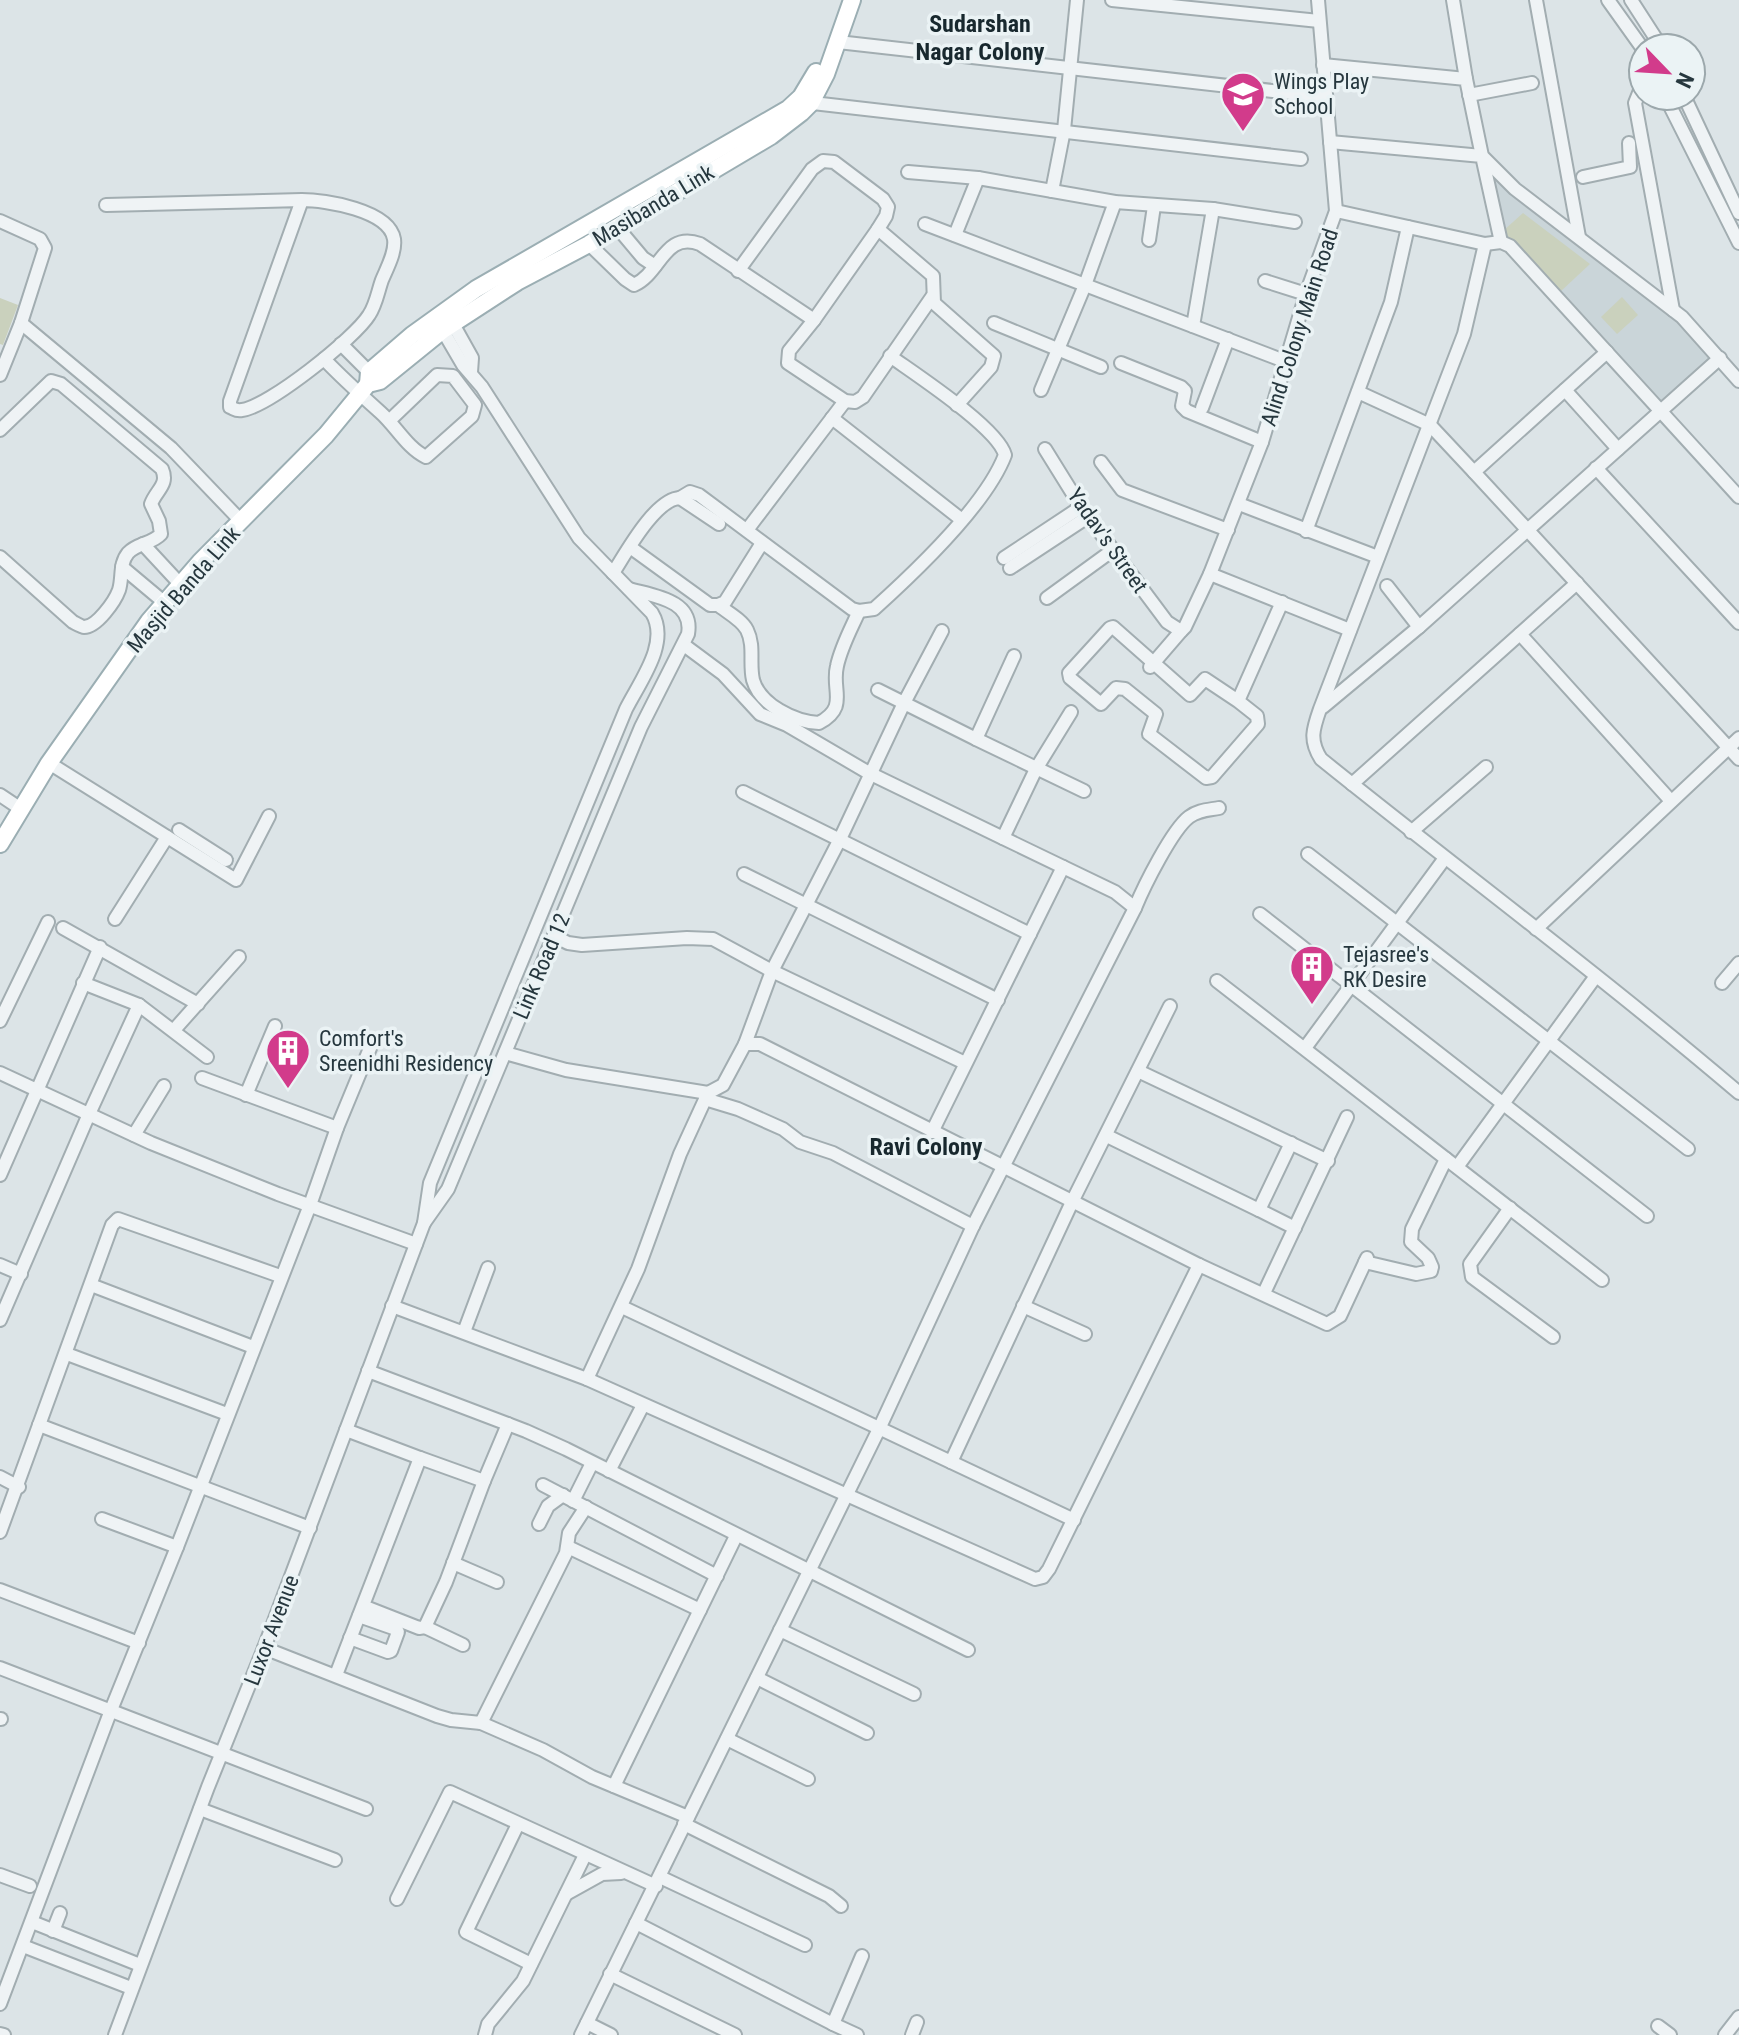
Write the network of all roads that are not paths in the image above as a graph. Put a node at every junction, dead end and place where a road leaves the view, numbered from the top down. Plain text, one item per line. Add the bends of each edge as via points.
1 (840, 0) edge
2 (852, 0) edge
3 (1077, 0) edge
4 (1112, 0) edge
5 (1318, 0) edge
6 (1453, 0) edge
7 (1536, 0) edge
8 (1608, 0) edge
9 (1631, 0) edge
10 (1319, 21) junction
11 (1631, 32) edge
12 (1652, 32) edge
13 (838, 42) junction
14 (1323, 65) junction
15 (1071, 70) junction
16 (1466, 79) junction
17 (1532, 83) dead end
18 (1469, 95) junction
19 (1326, 97) junction
20 (804, 102) junction
21 (1637, 112) edge
22 (1673, 112) edge
23 (1692, 112) edge
24 (1064, 130) junction
25 (753, 138) junction
26 (1330, 142) junction
27 (1644, 148) junction
28 (1482, 156) junction
29 (1301, 159) dead end
30 (1647, 164) junction
31 (1630, 167) junction
32 (908, 172) dead end
33 (1583, 177) dead end
34 (978, 178) junction
35 (1052, 191) junction
36 (302, 200) junction
37 (1115, 202) junction
38 (106, 205) dead end
39 (1154, 206) junction
40 (1213, 209) junction
41 (1336, 211) junction
42 (1739, 213) edge
43 (0, 221) edge
44 (1295, 222) dead end
45 (925, 224) dead end
46 (617, 227) junction
47 (1408, 227) junction
48 (878, 229) junction
49 (955, 235) junction
50 (1579, 237) junction
51 (1149, 240) dead end
52 (1501, 242) junction
53 (1739, 243) edge
54 (589, 244) junction
55 (1485, 244) junction
56 (655, 266) junction
57 (738, 271) junction
58 (1265, 281) dead end
59 (1085, 285) junction
60 (1306, 294) junction
61 (932, 297) junction
62 (1673, 310) junction
63 (814, 320) junction
64 (21, 323) junction
65 (994, 323) dead end
66 (444, 324) junction
67 (1193, 326) junction
68 (1228, 339) junction
69 (341, 344) junction
70 (1059, 349) junction
71 (1607, 352) junction
72 (890, 356) junction
73 (1720, 358) junction
74 (324, 359) junction
75 (1287, 362) junction
76 (1121, 363) dead end
77 (400, 364) joint
78 (1101, 367) dead end
79 (0, 375) edge
80 (1739, 381) edge
81 (365, 383) junction
82 (1041, 390) dead end
83 (1565, 390) junction
84 (1358, 392) junction
85 (845, 401) junction
86 (957, 405) junction
87 (1202, 408) dead end
88 (1661, 413) junction
89 (832, 418) junction
90 (389, 421) junction
91 (1430, 425) junction
92 (0, 430) edge
93 (1262, 442) junction
94 (1045, 449) dead end
95 (1618, 449) junction
96 (1101, 462) dead end
97 (1596, 468) junction
98 (1474, 472) junction
99 (1739, 497) edge
100 (680, 498) junction
101 (1239, 504) junction
102 (1085, 512) junction
103 (962, 520) junction
104 (241, 521) junction
105 (719, 524) dead end
106 (1526, 529) junction
107 (747, 530) junction
108 (1228, 530) junction
109 (1306, 531) junction
110 (762, 543) junction
111 (143, 544) junction
112 (630, 547) junction
113 (1113, 550) junction
114 (0, 557) edge
115 (1378, 557) junction
116 (1007, 563) dead end
117 (122, 567) junction
118 (613, 573) junction
119 (1210, 574) junction
120 (1577, 583) junction
121 (181, 585) junction
122 (1387, 586) dead end
123 (629, 589) junction
124 (1047, 598) dead end
125 (1282, 602) junction
126 (165, 603) junction
127 (718, 605) junction
128 (859, 611) junction
129 (1739, 623) edge
130 (1419, 627) junction
131 (1177, 630) junction
132 (1350, 630) junction
133 (942, 631) dead end
134 (1520, 634) junction
135 (684, 645) junction
136 (1014, 656) dead end
137 (1152, 665) junction
138 (752, 666) junction
139 (727, 679) junction
140 (756, 686) junction
141 (878, 690) dead end
142 (740, 693) junction
143 (1238, 701) junction
144 (904, 703) junction
145 (1320, 709) junction
146 (1071, 712) dead end
147 (1739, 738) edge
148 (976, 739) junction
149 (1728, 748) junction
150 (1739, 759) edge
151 (49, 763) junction
152 (1486, 767) dead end
153 (1036, 769) junction
154 (869, 773) junction
155 (1352, 784) junction
156 (1084, 791) dead end
157 (743, 792) dead end
158 (0, 795) edge
159 (1671, 801) junction
160 (1219, 808) dead end
161 (21, 809) junction
162 (269, 816) dead end
163 (179, 830) dead end
164 (1411, 832) junction
165 (167, 837) junction
166 (1003, 838) junction
167 (840, 839) junction
168 (1, 841) edge
169 (1308, 854) dead end
170 (1445, 858) junction
171 (224, 864) junction
172 (1063, 867) junction
173 (744, 874) dead end
174 (806, 906) junction
175 (1135, 908) junction
176 (1260, 914) dead end
177 (115, 919) dead end
178 (48, 922) dead end
179 (1396, 924) junction
180 (63, 928) dead end
181 (1536, 929) junction
182 (1030, 934) junction
183 (554, 936) junction
184 (100, 947) junction
185 (239, 957) dead end
186 (1739, 963) edge
187 (772, 971) junction
188 (1596, 976) junction
189 (1217, 981) dead end
190 (83, 983) junction
191 (1722, 983) dead end
192 (1352, 984) junction
193 (998, 1000) junction
194 (198, 1004) junction
195 (139, 1005) junction
196 (3, 1006) edge
197 (1170, 1006) dead end
198 (0, 1021) edge
199 (275, 1026) dead end
200 (174, 1030) junction
201 (373, 1041) dead end
202 (1548, 1041) junction
203 (745, 1044) junction
204 (1305, 1048) junction
205 (505, 1053) junction
206 (207, 1057) dead end
207 (965, 1063) junction
208 (1138, 1071) junction
209 (0, 1073) edge
210 (202, 1078) dead end
211 (164, 1086) dead end
212 (36, 1090) junction
213 (1739, 1093) edge
214 (246, 1095) junction
215 (706, 1096) junction
216 (1503, 1103) junction
217 (89, 1114) junction
218 (1347, 1117) dead end
219 (337, 1128) junction
220 (932, 1132) junction
221 (134, 1135) junction
222 (1107, 1136) junction
223 (1291, 1143) junction
224 (1688, 1149) dead end
225 (1328, 1161) junction
226 (1452, 1163) junction
227 (1002, 1167) junction
228 (0, 1175) edge
229 (1072, 1202) junction
230 (310, 1205) junction
231 (1510, 1208) junction
232 (1259, 1210) junction
233 (1647, 1216) dead end
234 (424, 1223) junction
235 (973, 1226) junction
236 (1295, 1228) junction
237 (416, 1244) junction
238 (0, 1265) edge
239 (1199, 1265) junction
240 (488, 1268) dead end
241 (21, 1274) junction
242 (280, 1276) junction
243 (1602, 1280) dead end
244 (91, 1285) junction
245 (1264, 1293) junction
246 (392, 1306) junction
247 (1023, 1306) junction
248 (622, 1307) junction
249 (0, 1320) edge
250 (464, 1332) junction
251 (1085, 1334) dead end
252 (1553, 1337) dead end
253 (253, 1347) junction
254 (67, 1354) junction
255 (368, 1371) junction
256 (587, 1379) junction
257 (643, 1405) junction
258 (227, 1414) junction
259 (508, 1424) junction
260 (39, 1425) junction
261 (879, 1429) junction
262 (346, 1430) junction
263 (420, 1458) junction
264 (951, 1462) junction
265 (592, 1463) junction
266 (609, 1471) junction
267 (0, 1477) edge
268 (484, 1481) junction
269 (543, 1485) dead end
270 (19, 1487) junction
271 (200, 1487) junction
272 (845, 1496) junction
273 (568, 1498) junction
274 (586, 1507) junction
275 (102, 1519) dead end
276 (1074, 1520) junction
277 (539, 1524) dead end
278 (310, 1528) junction
279 (0, 1532) edge
280 (736, 1536) junction
281 (177, 1547) junction
282 (568, 1547) junction
283 (453, 1563) junction
284 (809, 1569) junction
285 (717, 1576) junction
286 (497, 1582) dead end
287 (0, 1590) edge
288 (700, 1610) junction
289 (362, 1613) junction
290 (425, 1627) junction
291 (780, 1630) junction
292 (353, 1639) junction
293 (139, 1643) junction
294 (463, 1645) dead end
295 (264, 1648) junction
296 (968, 1650) dead end
297 (0, 1668) edge
298 (336, 1675) junction
299 (757, 1678) junction
300 (914, 1694) dead end
301 (111, 1710) junction
302 (481, 1723) junction
303 (867, 1733) dead end
304 (727, 1739) junction
305 (221, 1755) junction
306 (808, 1779) dead end
307 (614, 1786) junction
308 (200, 1809) junction
309 (366, 1809) dead end
310 (686, 1820) junction
311 (518, 1824) junction
312 (585, 1855) junction
313 (335, 1860) dead end
314 (625, 1872) junction
315 (0, 1875) edge
316 (658, 1882) junction
317 (30, 1886) dead end
318 (566, 1894) junction
319 (397, 1899) dead end
320 (841, 1906) dead end
321 (60, 1913) dead end
322 (32, 1922) junction
323 (636, 1923) junction
324 (53, 1931) junction
325 (805, 1945) dead end
326 (23, 1946) junction
327 (862, 1956) dead end
328 (0, 1962) edge
329 (531, 1964) junction
330 (140, 1965) junction
331 (14, 1968) junction
332 (610, 1974) junction
333 (131, 1988) junction
334 (0, 2004) edge
335 (1739, 2017) edge
336 (917, 2022) dead end
337 (833, 2024) junction
338 (1658, 2026) dead end
339 (584, 2029) edge
340 (115, 2035) edge
341 (485, 2035) edge
342 (611, 2035) edge
343 (735, 2035) edge
344 (857, 2035) edge
345 (912, 2035) edge
346 (1670, 2035) edge
347 (1725, 2035) edge

1 - 20 main road
2 - 13 main road, Masibanda Link
3 - 15 street
4 - 10 street
5 - 10 street, Alind Colony Main Road
6 - 16 street
7 - 50 street
8 - 11 street
9 - 12 street
10 - 14 street, Alind Colony Main Road
13 - 15 street
13 - 20 main road, Masibanda Link via 826,74
14 - 16 street
14 - 19 street, Alind Colony Main Road
15 - 19 street
15 - 24 street
16 - 18 street
17 - 18 street
18 - 28 street
19 - 26 street, Alind Colony Main Road
20 - 24 street
20 - 25 main road, Masibanda Link via 801,113
21 - 27 street
22 - 53 street
23 - 42 street
24 - 29 street
24 - 35 street
25 - 46 main road, Masibanda Link
25 - 66 main road via 511,268
26 - 28 street
26 - 41 street, Alind Colony Main Road
27 - 30 street
27 - 31 street via 1630,147
28 - 50 street via 1515,189
28 - 52 street
30 - 31 street
30 - 62 street
31 - 33 street
32 - 34 street
34 - 35 street
34 - 49 street
35 - 37 street
36 - 38 street
36 - 69 street via 353,208 382,222 393,235 371,313
36 - 74 street via 230,407 251,407
37 - 39 street
37 - 59 street
39 - 40 street
39 - 51 street
40 - 44 street
40 - 67 street
41 - 47 street
41 - 60 street, Alind Colony Main Road
43 - 64 street via 40,239 45,248
45 - 49 street
46 - 54 main road, Masibanda Link
46 - 56 street
47 - 55 street
47 - 84 street via 1391,302
48 - 57 street via 888,207 883,199 834,162 823,161
48 - 61 street via 928,270 935,283
48 - 63 street
49 - 59 street
50 - 62 street
52 - 55 street
52 - 71 street
54 - 56 street via 634,285
54 - 66 main road, Masibanda Link
55 - 91 street via 1464,334
56 - 57 street via 674,244 689,240
57 - 63 street
58 - 60 street
59 - 67 street
59 - 70 street
60 - 75 street, Alind Colony Main Road
61 - 72 street
61 - 86 street via 994,356 991,367
62 - 73 street
63 - 85 street via 789,351 788,363
64 - 79 street
64 - 104 street via 171,448
65 - 70 street
66 - 77 main road, Masibanda Link
66 - 81 main road
66 - 118 street, Link Road 12 via 472,358 471,372 579,538
67 - 68 street
68 - 75 street
68 - 87 street
69 - 74 street
69 - 81 street
70 - 78 street
70 - 82 street
71 - 83 street
71 - 88 street
72 - 85 street via 863,397
72 - 86 street
73 - 80 street
73 - 88 street
74 - 81 street
75 - 93 street, Alind Colony Main Road
76 - 93 street via 1181,387 1183,409
77 - 81 main road, Masjid Banda Link via 380,381
81 - 90 street
81 - 104 main road, Masjid Banda Link via 326,435
83 - 95 street
83 - 98 street
84 - 91 street
84 - 109 street
85 - 89 street
86 - 103 street via 994,437 1005,455 991,484
88 - 95 street
88 - 99 street
89 - 103 street
89 - 107 street
90 - 90 street via 426,457 472,416 475,405 453,376 437,375
91 - 98 street
91 - 115 street
92 - 111 street via 41,388 51,381 61,384 162,469 165,480 151,504 161,534
93 - 101 street, Alind Colony Main Road
94 - 102 street, Yadav's Street
95 - 97 street
96 - 108 street via 1122,490
97 - 106 street
97 - 129 street
98 - 106 street
100 - 105 street
100 - 107 street via 694,493
100 - 112 street via 660,507
101 - 108 street, Alind Colony Main Road
101 - 109 street
102 - 113 street, Yadav's Street
102 - 116 street
103 - 128 street via 874,609
104 - 121 main road, Masjid Banda Link
106 - 120 street
106 - 130 street
107 - 110 street
108 - 119 street, Alind Colony Main Road
109 - 115 street
110 - 127 street
110 - 128 street
111 - 117 street via 132,549
111 - 121 street
112 - 118 street
112 - 127 street via 710,605
113 - 124 street
113 - 131 street, Yadav's Street
114 - 117 street via 83,627 97,621 113,601
115 - 132 street
117 - 126 street
118 - 123 street, Link Road 12
119 - 125 street
119 - 131 street, Alind Colony Main Road via 1185,627
120 - 134 street
120 - 149 street
121 - 126 main road, Masjid Banda Link
122 - 130 street
123 - 135 street, Link Road 12 via 676,603 685,612 690,624
123 - 234 street, Link Road 12 via 652,613 659,637 430,1183
125 - 132 street
125 - 143 street
126 - 151 main road, Masjid Banda Link
127 - 138 street via 746,626
128 - 140 street via 837,666 838,699 826,719 810,723 793,717 766,700
130 - 145 street
131 - 137 street, Alind Colony Main Road
132 - 145 street
133 - 144 street
134 - 155 street
134 - 159 street
135 - 139 street
135 - 183 street, Link Road 12 via 641,727
136 - 148 street
137 - 143 street via 1190,695 1205,679
137 - 143 street via 1110,628 1069,673 1101,704 1116,688 1125,689 1156,714 1149,734 1206,778 1258,724 1257,716
138 - 139 street
138 - 140 street
139 - 142 street
140 - 142 street
141 - 144 street
142 - 154 street via 760,714
144 - 148 street
144 - 154 street
145 - 155 street via 1312,733 1314,748
146 - 153 street
147 - 149 street
148 - 153 street
149 - 150 street
149 - 159 street
151 - 161 main road, Masjid Banda Link
151 - 165 street
152 - 164 street
153 - 156 street
153 - 166 street
154 - 166 street
154 - 167 street
155 - 164 street
157 - 167 street
158 - 161 street
159 - 181 street
160 - 175 street via 1186,819
161 - 168 main road, Masjid Banda Link
162 - 171 street via 236,880
163 - 171 street
164 - 170 street
165 - 171 street
165 - 177 street
166 - 172 street
167 - 174 street
167 - 182 street
169 - 179 street
170 - 179 street
170 - 181 street
172 - 175 street via 1115,892
172 - 182 street
173 - 174 street
174 - 187 street
174 - 193 street
175 - 227 street
176 - 192 street
178 - 196 street
179 - 192 street
179 - 202 street
180 - 184 street
181 - 188 street
182 - 193 street
183 - 187 street via 582,945 713,939
183 - 205 street, Link Road 12
184 - 190 street
184 - 194 street
185 - 194 street
186 - 191 street
187 - 203 street
187 - 207 street
188 - 202 street
188 - 213 street
189 - 204 street
190 - 195 street
190 - 212 street
192 - 204 street
192 - 216 street
193 - 207 street
194 - 200 street
195 - 200 street
195 - 217 street
196 - 198 street
197 - 208 street
199 - 214 street
200 - 206 street
201 - 219 street
202 - 216 street
202 - 224 street
203 - 215 street via 723,1085
203 - 220 street via 760,1044
204 - 226 street
205 - 215 street
205 - 234 street, Link Road 12 via 448,1189
207 - 220 street
208 - 222 street
208 - 223 street
209 - 212 street
210 - 214 street
211 - 221 street
212 - 217 street
212 - 228 street
214 - 219 street
215 - 235 street via 833,1153
215 - 248 street
216 - 226 street
216 - 233 street
217 - 221 street
217 - 241 street
218 - 225 street
219 - 230 street
220 - 227 street
221 - 230 street
222 - 229 street
222 - 232 street
223 - 225 street
223 - 232 street
225 - 236 street
226 - 231 street
226 - 245 street via 1412,1229 1411,1242 1428,1258 1431,1271 1416,1274 1366,1260 1340,1316 1327,1324
227 - 229 street
227 - 235 street
229 - 239 street
229 - 247 street
230 - 237 street
230 - 242 street
231 - 243 street
231 - 252 street via 1470,1264 1472,1277
232 - 236 street
234 - 237 street, Luxor Avenue
235 - 261 street
236 - 245 street
237 - 246 street, Luxor Avenue
238 - 241 street
239 - 245 street
239 - 276 street
240 - 250 street
241 - 249 street
242 - 244 street via 118,1219
242 - 253 street
244 - 253 street
244 - 254 street
246 - 250 street
246 - 255 street, Luxor Avenue
247 - 251 street
247 - 264 street
248 - 256 street
248 - 261 street
250 - 256 street
253 - 258 street
254 - 258 street
254 - 260 street
255 - 259 street
255 - 262 street, Luxor Avenue
256 - 257 street
257 - 266 street
257 - 272 street
258 - 271 street
259 - 265 street
259 - 268 street
260 - 270 street
260 - 271 street
261 - 264 street
261 - 272 street
262 - 263 street
262 - 278 street, Luxor Avenue
263 - 268 street
263 - 289 street
264 - 276 street
265 - 266 street
265 - 273 street
266 - 280 street
267 - 270 street
268 - 283 street
269 - 273 street
270 - 279 street
271 - 278 street
271 - 281 street
272 - 276 street via 1035,1579 1049,1569
272 - 284 street
273 - 274 street
273 - 277 street via 548,1506
274 - 282 street via 569,1533
274 - 285 street
275 - 281 street
278 - 295 street, Luxor Avenue
280 - 284 street
280 - 285 street
281 - 293 street
282 - 288 street
282 - 302 street
283 - 286 street
283 - 290 street
284 - 291 street
284 - 296 street
285 - 288 street
287 - 293 street
288 - 307 street
289 - 290 street
289 - 292 street
289 - 292 street via 398,1632 388,1652
290 - 294 street
291 - 299 street
291 - 300 street
292 - 298 street
293 - 301 street
295 - 298 street
295 - 305 street, Luxor Avenue
297 - 301 street
298 - 302 street via 437,1716
299 - 303 street
299 - 304 street
301 - 305 street
301 - 322 street
302 - 307 street
304 - 306 street
304 - 310 street
305 - 308 street, Luxor Avenue
305 - 309 street
307 - 310 street
308 - 313 street
308 - 330 street, Luxor Avenue
310 - 316 street
310 - 320 street
311 - 312 street
311 - 319 street via 450,1792
311 - 329 street via 466,1932
312 - 314 street
312 - 318 street
314 - 316 street
314 - 318 street via 602,1874
315 - 317 street
316 - 323 street
316 - 325 street
318 - 329 street
321 - 324 street
322 - 324 street
322 - 326 street
323 - 332 street
323 - 337 street
324 - 330 street
326 - 331 street
326 - 333 street
327 - 337 street
328 - 331 street
329 - 341 street
330 - 333 street, Luxor Avenue
331 - 334 street
332 - 339 street
332 - 343 street
333 - 340 street, Luxor Avenue
335 - 347 street
336 - 345 street
337 - 344 street
338 - 346 street
339 - 342 street

